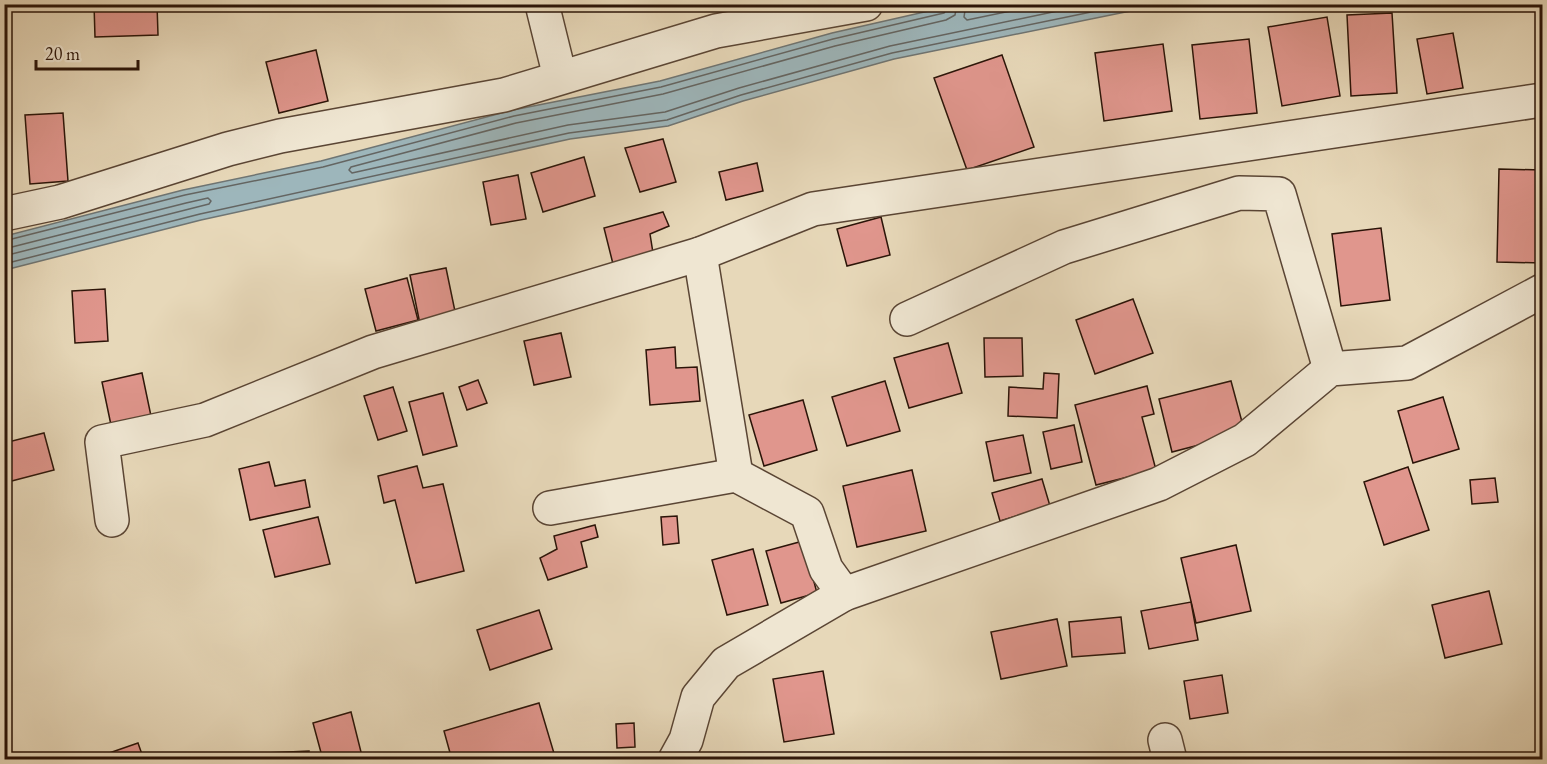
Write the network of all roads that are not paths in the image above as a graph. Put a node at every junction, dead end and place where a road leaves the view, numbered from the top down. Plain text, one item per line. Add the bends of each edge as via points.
1 (542, 4) edge
2 (866, 4) edge
3 (561, 77) junction
4 (1542, 100) edge
5 (4, 214) edge
6 (700, 254) junction
7 (1542, 291) edge
8 (907, 320) dead end
9 (1330, 369) junction
10 (736, 475) junction
11 (550, 508) dead end
12 (112, 520) dead end
13 (844, 594) junction
14 (675, 759) edge

1 - 3 street
2 - 3 street via 716,31
3 - 5 street via 504,95 280,136 60,202
4 - 6 street via 813,209
6 - 10 street
6 - 12 street via 373,352 205,420 102,442
7 - 9 street via 1407,363
8 - 9 street via 1064,248 1239,193 1279,194
9 - 13 street via 1245,440 1159,484
10 - 11 street
10 - 13 street via 807,513 826,569
13 - 14 street via 726,663 698,697 686,740

